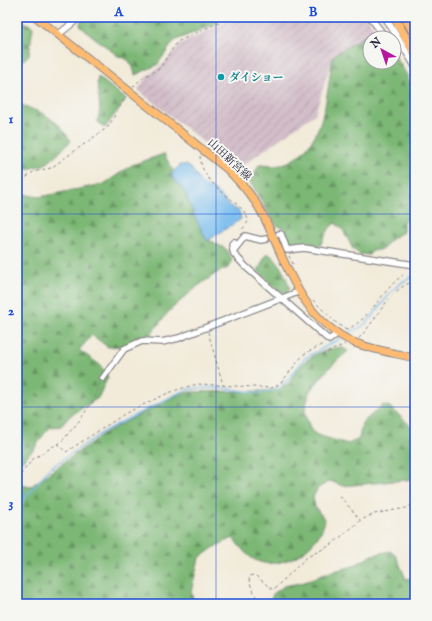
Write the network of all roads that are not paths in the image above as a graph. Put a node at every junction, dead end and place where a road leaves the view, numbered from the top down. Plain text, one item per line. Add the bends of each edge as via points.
1 (36, 17) edge
2 (77, 17) edge
3 (370, 17) edge
4 (385, 17) edge
5 (394, 17) edge
6 (405, 17) edge
7 (380, 30) edge
8 (60, 34) junction
9 (415, 35) edge
10 (415, 54) edge
11 (415, 66) edge
12 (279, 234) dead end
13 (266, 239) dead end
14 (234, 242) road end
15 (233, 251) junction
16 (415, 265) edge
17 (298, 292) junction
18 (281, 297) junction
19 (338, 333) junction
20 (415, 358) edge
21 (104, 378) road end

1 - 8 main road, 山田新宮線
2 - 8 street
3 - 7 street
4 - 11 street
5 - 10 highway
6 - 9 highway
8 - 17 main road, 山田新宮線 via 227,168 249,192 264,216
12 - 16 street via 287,250 304,248
13 - 15 street via 246,236
14 - 15 street
15 - 18 street via 246,267
17 - 18 street
17 - 19 main road, 山田新宮線 via 325,323
18 - 19 street via 329,340
18 - 21 street via 179,338 162,342 142,341 124,349
19 - 20 main road, 山田新宮線 via 353,342

